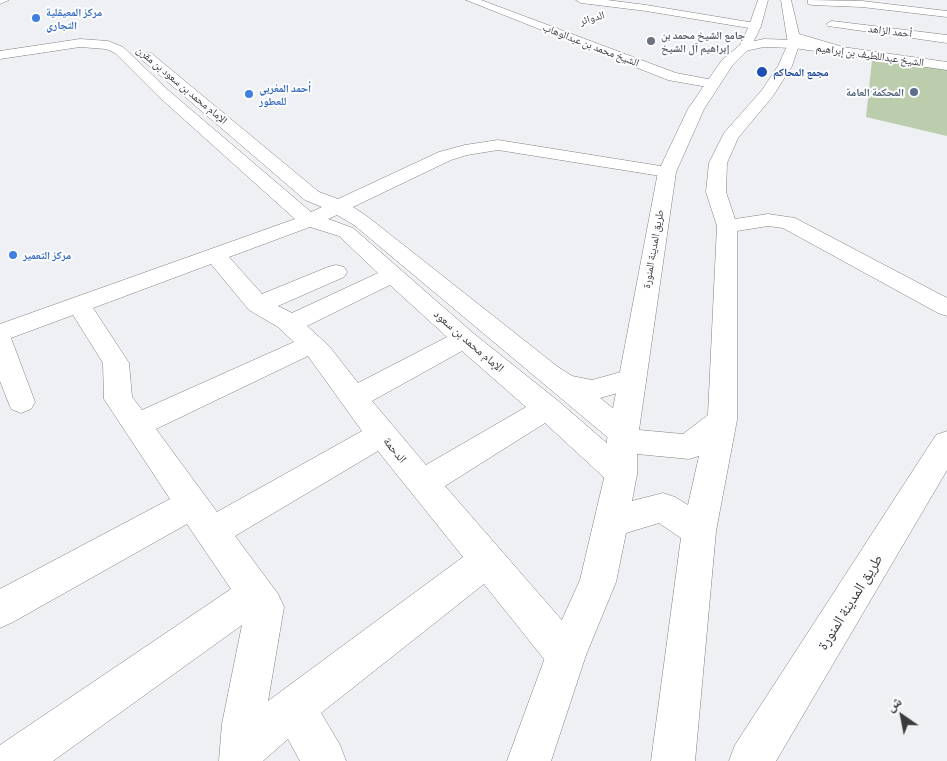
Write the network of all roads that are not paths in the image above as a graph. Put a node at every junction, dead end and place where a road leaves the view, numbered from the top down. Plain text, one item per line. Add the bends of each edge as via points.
1 (4, 0) edge
2 (471, 0) edge
3 (581, 0) edge
4 (681, 0) edge
5 (763, 0) edge
6 (786, 0) edge
7 (0, 1) edge
8 (812, 2) dead end
9 (862, 2) edge
10 (634, 7) junction
11 (887, 7) junction
12 (663, 12) junction
13 (606, 14) dead end
14 (947, 14) edge
15 (832, 24) dead end
16 (569, 25) dead end
17 (756, 26) junction
18 (551, 30) junction
19 (888, 30) junction
20 (947, 39) edge
21 (794, 40) junction
22 (745, 46) junction
23 (0, 49) edge
24 (919, 49) junction
25 (0, 55) edge
26 (947, 66) edge
27 (713, 84) junction
28 (667, 172) junction
29 (337, 206) junction
30 (310, 220) junction
31 (727, 226) junction
32 (215, 255) junction
33 (336, 272) dead end
34 (394, 274) junction
35 (78, 304) junction
36 (258, 306) junction
37 (947, 308) edge
38 (290, 324) junction
39 (0, 333) edge
40 (464, 338) junction
41 (0, 342) edge
42 (312, 344) junction
43 (632, 379) junction
44 (555, 396) junction
45 (353, 398) junction
46 (21, 402) dead end
47 (722, 420) junction
48 (136, 425) junction
49 (382, 434) junction
50 (622, 437) junction
51 (947, 443) edge
52 (621, 474) junction
53 (422, 483) junction
54 (192, 504) junction
55 (612, 522) junction
56 (699, 531) junction
57 (212, 532) junction
58 (486, 561) junction
59 (255, 594) junction
60 (0, 609) edge
61 (566, 656) junction
62 (294, 708) junction
63 (242, 755) edge
64 (15, 761) edge
65 (324, 761) edge
66 (529, 761) edge
67 (673, 761) edge
68 (751, 761) edge

1 - 7 street
2 - 18 street, الشيخ محمد بن عبدالوهاب
3 - 10 street
4 - 12 street
5 - 17 street, طريق المدينة المنورة
6 - 21 street
8 - 9 street
9 - 11 street
10 - 12 street
10 - 13 street, الدوائر
11 - 14 street
11 - 19 street via 885,22
12 - 17 street
15 - 19 street, أحمد الزاهد
16 - 18 street, الدوائر
17 - 22 street, طريق المدينة المنورة
18 - 27 street, الشيخ محمد بن عبدالوهاب via 673,77
19 - 24 street, أحمد الزاهد
20 - 24 street, أحمد الزاهد
21 - 22 street, الشيخ عبداللطيف بن إبراهيم
21 - 24 street, الشيخ عبداللطيف بن إبراهيم via 839,50
21 - 31 street via 785,66 768,93 730,137 718,163 716,192
22 - 27 street, طريق المدينة المنورة via 727,63
23 - 29 street, الإمام محمد بن سعود بن مقرن via 92,39 115,40 134,46 312,196
24 - 26 street, الشيخ عبداللطيف بن إبراهيم
25 - 30 street, الإمام محمد بن سعود بن مقرن via 80,43 114,47 163,94
27 - 28 street, طريق المدينة المنورة via 696,109
28 - 29 street via 498,145 478,147 445,156
28 - 43 street, طريق المدينة المنورة
29 - 30 street
29 - 44 street, الإمام محمد بن سعود via 361,221 548,374
30 - 32 street
30 - 34 street, الإمام محمد بن سعود via 346,232
31 - 37 street via 768,220 788,222
31 - 47 street
32 - 35 street
32 - 36 street, الدحمة
33 - 36 street
34 - 38 street
34 - 40 street, الإمام محمد بن سعود
35 - 39 street
35 - 48 street via 116,364 118,399
36 - 38 street, الدحمة
38 - 42 street, الدحمة
40 - 44 street, الإمام محمد بن سعود
40 - 45 street
41 - 46 street
42 - 45 street, الدحمة
42 - 48 street
43 - 44 street, الإمام محمد بن سعود
43 - 50 street, طريق المدينة المنورة
44 - 50 street, الإمام محمد بن سعود
44 - 52 street, الإمام محمد بن سعود
44 - 53 street
45 - 49 street, الدحمة
47 - 50 street via 689,447
47 - 56 street
48 - 54 street
49 - 53 street, الدحمة
49 - 57 street
50 - 52 street, طريق المدينة المنورة
51 - 68 street, طريق المدينة المنورة
52 - 55 street, طريق المدينة المنورة
53 - 58 street, الدحمة
54 - 57 street
54 - 60 street
55 - 56 street via 663,508
55 - 61 street, طريق المدينة المنورة via 598,582
56 - 67 street
57 - 59 street
58 - 61 street, الدحمة
58 - 62 street
59 - 63 street via 265,607 243,724
59 - 64 street
61 - 66 street, طريق المدينة المنورة
62 - 63 street
62 - 65 street

